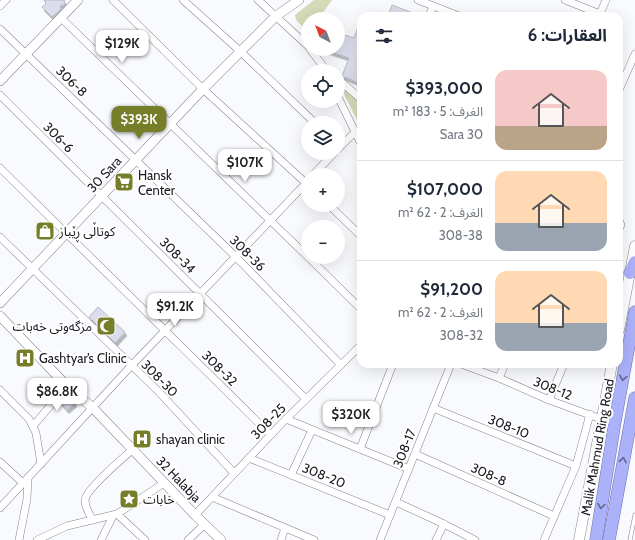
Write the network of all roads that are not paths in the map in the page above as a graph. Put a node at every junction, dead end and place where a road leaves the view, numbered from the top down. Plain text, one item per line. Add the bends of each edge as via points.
1 (6, 0) edge
2 (78, 0) edge
3 (113, 0) edge
4 (183, 0) edge
5 (258, 0) edge
6 (290, 0) edge
7 (299, 0) edge
8 (418, 0) edge
9 (564, 0) edge
10 (606, 0) edge
11 (0, 6) edge
12 (433, 6) junction
13 (431, 12) edge
14 (449, 12) edge
15 (593, 12) edge
16 (601, 12) edge
17 (276, 16) junction
18 (61, 18) junction
19 (0, 29) edge
20 (301, 39) edge
21 (240, 51) junction
22 (26, 54) junction
23 (635, 54) edge
24 (316, 56) edge
25 (322, 64) edge
26 (0, 81) edge
27 (623, 81) edge
28 (345, 85) edge
29 (203, 89) junction
30 (0, 95) edge
31 (357, 96) edge
32 (345, 108) edge
33 (308, 116) edge
34 (169, 124) junction
35 (357, 128) edge
36 (357, 133) edge
37 (345, 142) edge
38 (135, 160) junction
39 (327, 160) edge
40 (0, 168) edge
41 (320, 168) edge
42 (301, 178) edge
43 (301, 189) edge
44 (101, 196) junction
45 (336, 212) edge
46 (271, 220) junction
47 (357, 232) edge
48 (65, 234) junction
49 (0, 237) edge
50 (635, 246) edge
51 (301, 250) edge
52 (236, 257) junction
53 (635, 262) edge
54 (315, 264) edge
55 (32, 269) junction
56 (630, 273) junction
57 (201, 294) junction
58 (0, 303) edge
59 (357, 305) edge
60 (623, 309) edge
61 (635, 312) edge
62 (0, 316) edge
63 (165, 331) junction
64 (357, 349) edge
65 (341, 365) junction
66 (131, 366) junction
67 (391, 368) edge
68 (449, 368) edge
69 (473, 368) edge
70 (503, 368) edge
71 (562, 368) edge
72 (611, 368) edge
73 (499, 378) junction
74 (67, 386) junction
75 (0, 390) edge
76 (635, 398) edge
77 (306, 400) junction
78 (549, 400) junction
79 (93, 408) junction
80 (433, 408) junction
81 (590, 414) junction
82 (286, 419) junction
83 (601, 419) junction
84 (615, 421) junction
85 (33, 426) junction
86 (312, 430) junction
87 (271, 435) junction
88 (360, 449) junction
89 (132, 450) junction
90 (415, 454) junction
91 (249, 458) junction
92 (0, 462) edge
93 (41, 464) junction
94 (576, 466) junction
95 (409, 469) junction
96 (234, 473) junction
97 (291, 474) junction
98 (26, 481) junction
99 (164, 483) junction
100 (212, 497) junction
101 (396, 502) junction
102 (0, 508) edge
103 (390, 514) junction
104 (115, 515) junction
105 (195, 515) junction
106 (635, 515) edge
107 (554, 516) junction
108 (93, 520) junction
109 (205, 524) junction
110 (444, 524) junction
111 (285, 528) junction
112 (19, 540) edge
113 (37, 540) edge
114 (101, 540) edge
115 (145, 540) edge
116 (188, 540) edge
117 (221, 540) edge
118 (280, 540) edge
119 (314, 540) edge
120 (380, 540) edge
121 (436, 540) edge
122 (475, 540) edge
123 (544, 540) edge
124 (578, 540) edge
125 (596, 540) edge
126 (609, 540) edge
127 (630, 540) edge

1 - 11 street
2 - 18 street
3 - 29 street
4 - 21 street
5 - 17 street
6 - 17 street
7 - 17 street, 30 Sara
8 - 12 street
9 - 15 street
10 - 16 street
12 - 13 street
12 - 14 street
17 - 20 street
17 - 21 street, 30 Sara
18 - 22 street
18 - 34 street
19 - 22 street, 306-8
21 - 29 street, 30 Sara
21 - 33 street
22 - 26 street
22 - 38 street, 306-8
23 - 27 street
24 - 25 street
28 - 31 street
29 - 34 street, 30 Sara
29 - 42 street
30 - 44 street, 306-6
32 - 35 street
34 - 38 street, 30 Sara
34 - 46 street
36 - 37 street
38 - 44 street, 30 Sara
38 - 52 street, 308-36
39 - 41 street
40 - 48 street, 308-32
43 - 46 street
44 - 48 street, 30 Sara
44 - 57 street, 308-34
45 - 47 street
46 - 51 street
46 - 52 street
48 - 55 street, 30 Sara
48 - 63 street, 308-32
49 - 55 street, 308-30
50 - 56 main road
52 - 57 street
52 - 65 street, 308-36
53 - 56 highway
54 - 59 street
55 - 58 street, 30 Sara
55 - 66 street, 308-30
56 - 60 main road
57 - 63 street
57 - 77 street, 308-34
61 -> 84 highway, Malik Mahmud Ring Road
62 - 74 street, 32 Halabja
63 - 66 street
63 - 87 street, 308-32
64 - 65 street, 308-25
65 - 77 street, 308-25
66 - 79 street
66 - 96 street, 308-30
67 - 88 street
68 - 80 street, 308-17
69 - 73 street, 308-12
70 - 73 street
71 - 78 street
72 - 83 main road
73 - 78 street, 308-12
74 - 79 street, 32 Halabja
74 - 85 street
75 - 85 street
126 -> 76 highway
77 - 82 street, 308-25
78 - 81 street, 308-12
79 - 89 street, 32 Halabja
79 - 93 street
80 - 90 street, 308-17
80 - 94 street, 308-10
81 - 83 street, 308-12
81 - 94 street
82 - 86 street
82 - 87 street, 308-25
83 - 84 street, 308-12
83 - 124 main road
84 -> 125 highway, Malik Mahmud Ring Road
85 - 93 street
86 - 88 street
86 - 97 street
87 - 91 street, 308-25
88 - 95 street
89 - 99 street, 32 Halabja
89 - 108 street via 85,498
90 - 95 street, 308-17
90 - 107 street, 308-8
91 - 96 street, 308-25
91 - 97 street, 308-20
92 - 98 street
93 - 98 street
94 - 107 street
95 - 101 street, 308-17
96 - 100 street, 308-25
97 - 103 street, 308-20
98 - 102 street
98 - 112 street via 27,499
99 - 104 street
99 - 105 street, 32 Halabja
100 - 105 street, 308-25
100 - 111 street
101 - 103 street, 308-17
101 - 110 street
103 - 120 street, 308-17
104 - 108 street
104 - 114 street
104 - 115 street
105 - 109 street, 32 Halabja
106 - 127 lane
107 - 123 street
108 - 113 street via 67,526
109 - 116 street
109 - 117 street, 32 Halabja
110 - 121 street
110 - 122 street
111 - 118 street
111 - 119 street

